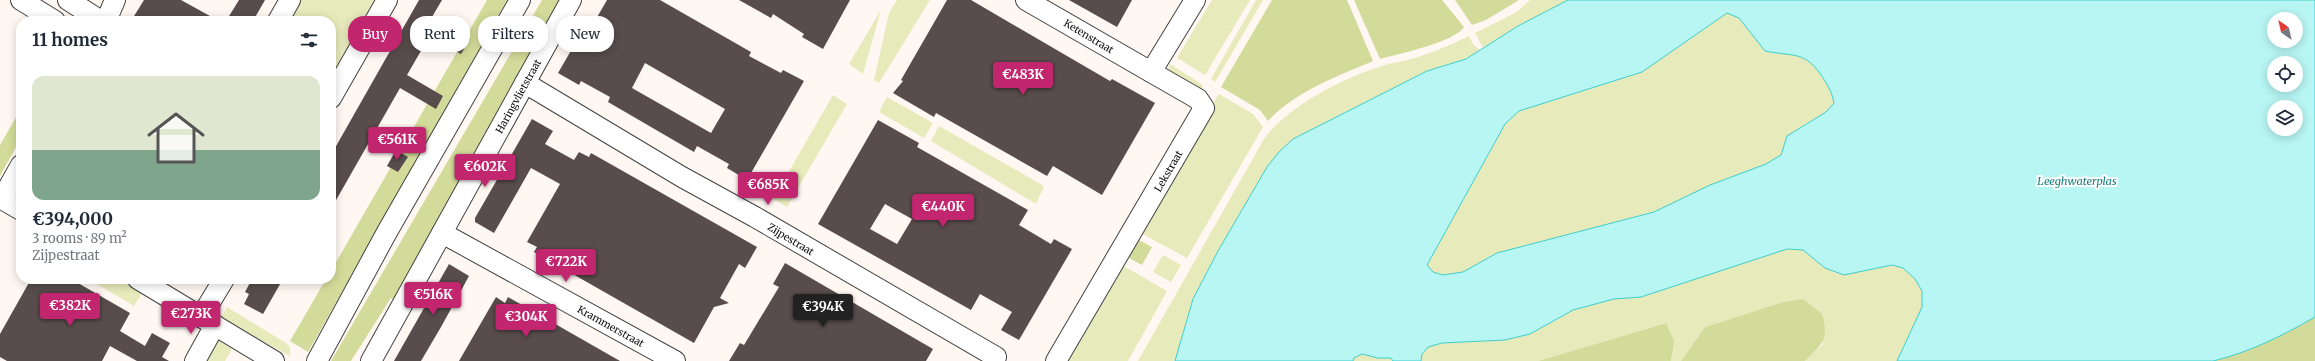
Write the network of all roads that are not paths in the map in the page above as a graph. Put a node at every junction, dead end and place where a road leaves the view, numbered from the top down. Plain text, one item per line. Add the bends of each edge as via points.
1 (21, 0) edge
2 (68, 0) edge
3 (115, 0) edge
4 (290, 0) edge
5 (387, 0) edge
6 (520, 0) edge
7 (571, 0) edge
8 (1026, 0) edge
9 (1195, 0) edge
10 (47, 16) edge
11 (93, 16) edge
12 (108, 16) edge
13 (281, 16) edge
14 (1151, 72) junction
15 (525, 83) junction
16 (336, 89) edge
17 (16, 174) edge
18 (16, 207) edge
19 (442, 233) junction
20 (146, 284) edge
21 (222, 284) edge
22 (208, 321) junction
23 (1001, 360) edge
24 (195, 361) edge
25 (274, 361) edge
26 (317, 361) edge
27 (371, 361) edge
28 (675, 361) edge
29 (1056, 361) edge

1 - 10 street
2 - 11 street
3 - 12 street
4 - 13 street
5 - 16 street
6 - 26 street via 387,232
7 - 15 street, Haringvlietstraat
8 - 14 street, Ketenstraat
9 - 14 street
14 - 29 street, Lekstraat via 1198,99 1204,108
15 - 19 street, Haringvlietstraat
15 - 23 street, Zijpestraat via 682,177
17 - 18 street via 2,199
19 - 27 street, Haringvlietstraat
19 - 28 street, Krammerstraat
20 - 22 street
21 - 22 street
22 - 24 street
22 - 25 street

